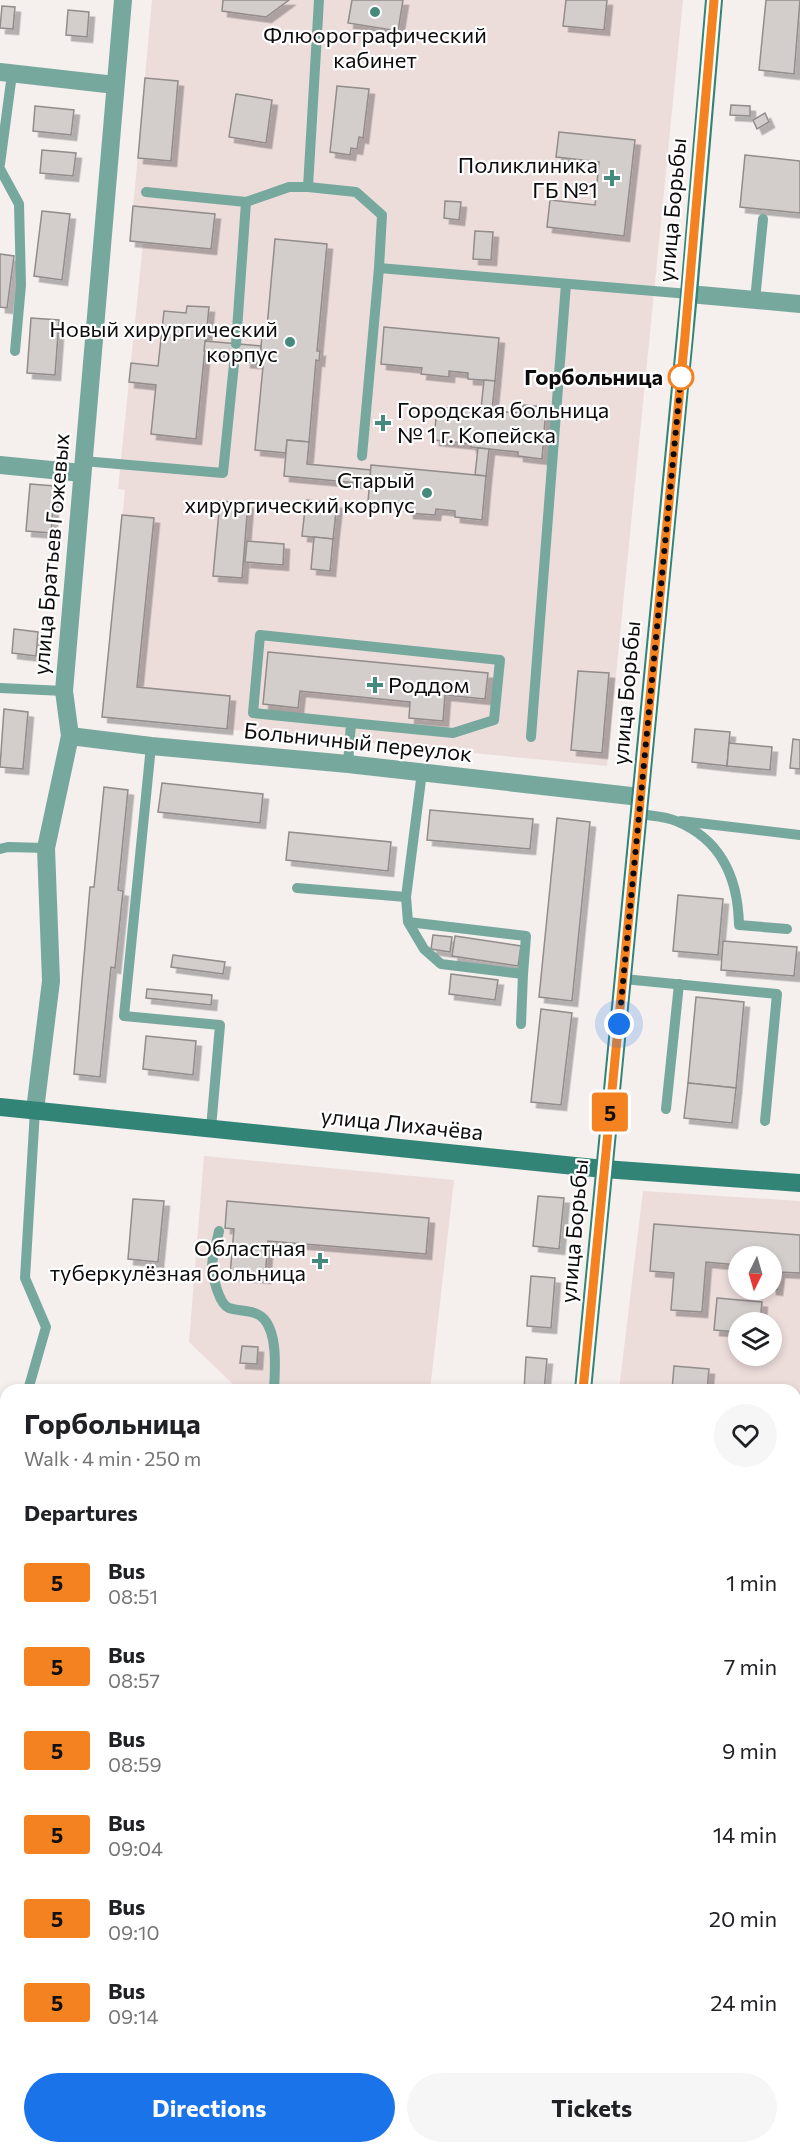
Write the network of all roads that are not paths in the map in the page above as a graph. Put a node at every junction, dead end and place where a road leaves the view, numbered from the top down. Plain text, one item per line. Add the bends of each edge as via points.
1 (123, 0) edge
2 (319, 0) edge
3 (714, 0) edge
4 (6, 73) edge
5 (115, 85) junction
6 (0, 164) edge
7 (0, 169) edge
8 (308, 187) junction
9 (146, 192) dead end
10 (246, 202) junction
11 (763, 219) dead end
12 (379, 268) junction
13 (566, 284) junction
14 (689, 294) junction
15 (755, 300) junction
16 (800, 304) edge
17 (15, 351) dead end
18 (362, 456) dead end
19 (0, 465) edge
20 (83, 467) junction
21 (0, 688) edge
22 (64, 691) junction
23 (351, 723) junction
24 (70, 736) junction
25 (531, 737) dead end
26 (151, 746) junction
27 (348, 764) junction
28 (422, 772) junction
29 (640, 805) junction
30 (675, 820) junction
31 (800, 835) edge
32 (46, 848) junction
33 (0, 849) edge
34 (297, 888) dead end
35 (406, 897) junction
36 (408, 922) junction
37 (787, 929) dead end
38 (523, 974) junction
39 (624, 979) junction
40 (679, 984) junction
41 (521, 1024) dead end
42 (0, 1107) edge
43 (666, 1109) dead end
44 (35, 1110) junction
45 (765, 1121) dead end
46 (211, 1128) junction
47 (604, 1169) junction
48 (800, 1183) edge
49 (219, 1231) dead end
50 (30, 1384) edge
51 (274, 1384) edge
52 (584, 1384) edge

1 - 5 street, улица Братьев Гожевых
2 - 8 lane
3 - 14 street, улица Борьбы
4 - 5 street
4 - 6 lane
5 - 20 street, улица Братьев Гожевых
7 - 17 lane via 19,204 21,285
8 - 10 lane via 289,187
8 - 12 lane via 356,192 382,215
9 - 10 lane
10 - 20 lane via 223,473
11 - 15 lane
12 - 13 lane
12 - 18 lane
13 - 14 lane
13 - 25 lane
14 - 15 street
14 - 29 street, улица Борьбы
15 - 16 street
19 - 20 street
20 - 22 street, улица Братьев Гожевых
21 - 22 lane
22 - 24 street, улица Братьев Гожевых
23 - 23 lane via 453,733 494,720 500,660 260,635 253,713
23 - 27 lane
24 - 26 street, Больничный переулок
24 - 32 street, улица Братьев Гожевых
26 - 27 street, Больничный переулок
26 - 46 lane via 124,1016 220,1025
27 - 28 street, Больничный переулок
28 - 29 street, Больничный переулок
28 - 35 lane
29 - 30 lane
29 - 39 street, улица Борьбы
30 - 31 lane
30 - 37 lane via 704,837 729,867 739,900 739,925
32 - 33 lane
32 - 44 street, улица Братьев Гожевых via 51,981
34 - 35 lane
35 - 36 lane
36 - 38 lane via 424,949 441,964
36 - 38 lane via 526,936
38 - 41 lane
39 - 40 lane
39 - 47 street, улица Борьбы
40 - 43 lane
40 - 45 lane via 777,994
42 - 44 street, улица Лихачёва
44 - 46 street, улица Лихачёва
44 - 50 lane via 25,1278 46,1327
46 - 47 street, улица Лихачёва
47 - 48 street, улица Лихачёва
47 - 52 street, улица Борьбы
49 - 51 lane via 212,1267 218,1293 228,1307 253,1312 267,1324 275,1350

